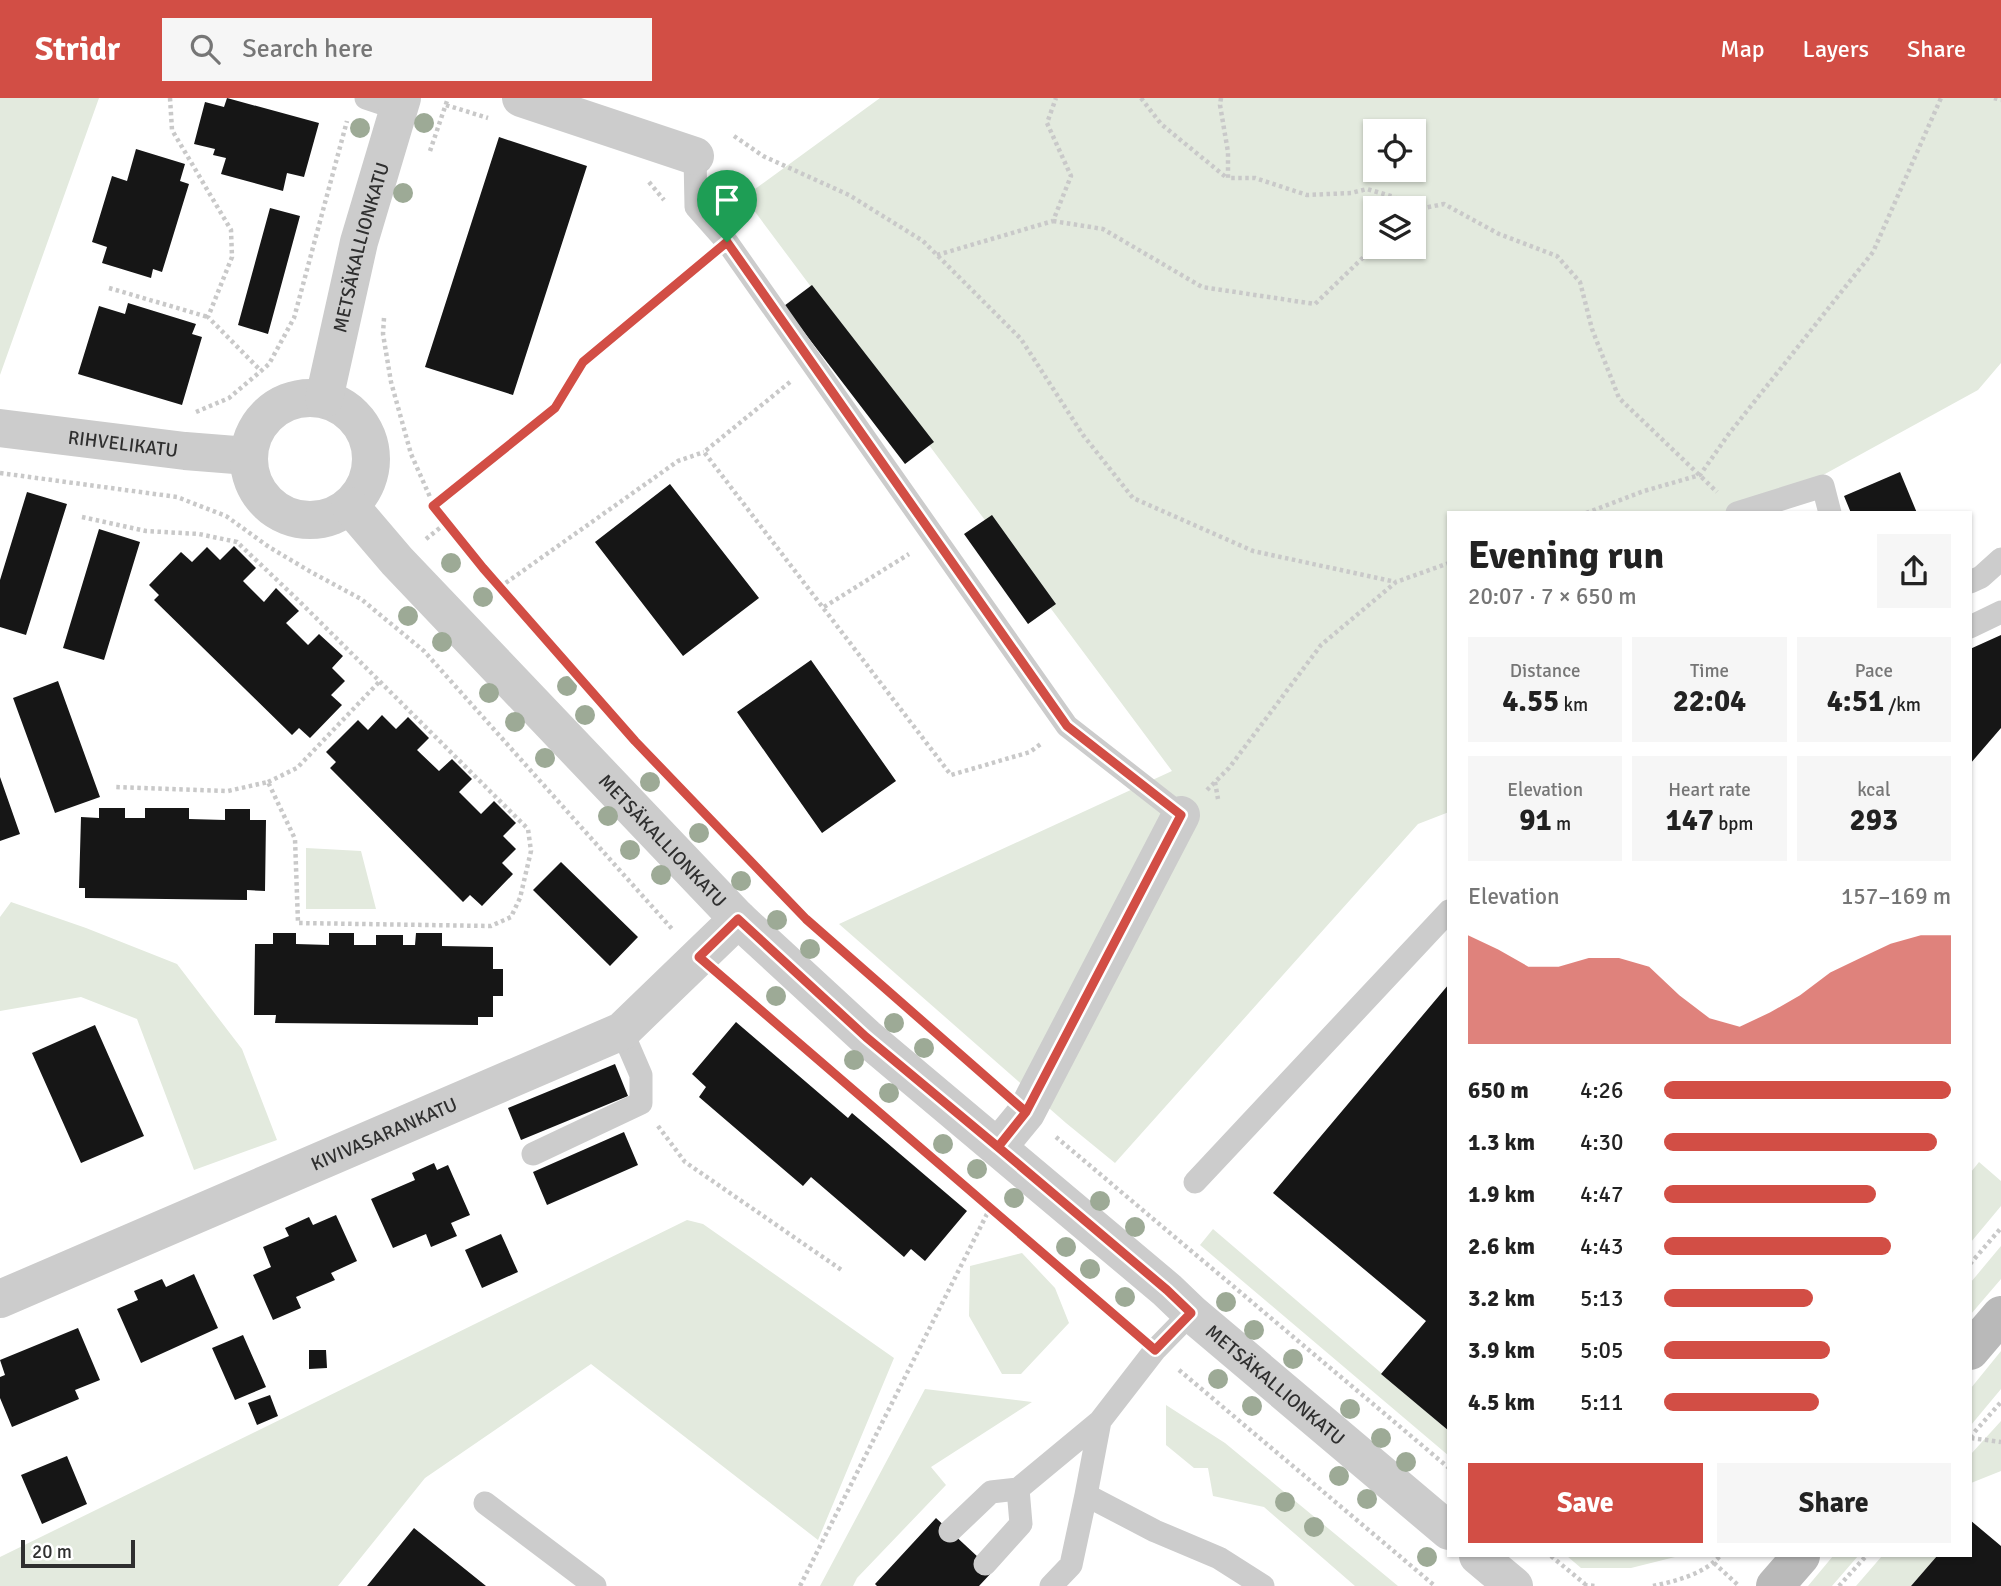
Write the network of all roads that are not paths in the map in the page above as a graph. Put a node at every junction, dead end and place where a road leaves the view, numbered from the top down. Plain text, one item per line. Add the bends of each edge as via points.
1 (521, 98) edge
2 (379, 104) edge
3 (695, 156) joint
4 (324, 399) junction
5 (0, 428) edge
6 (248, 456) junction
7 (349, 506) junction
8 (1743, 511) edge
9 (1830, 511) edge
10 (2001, 559) edge
11 (1972, 581) edge
12 (2001, 612) edge
13 (1972, 625) edge
14 (1181, 815) joint
15 (1447, 913) edge
16 (738, 919) junction
17 (622, 1031) junction
18 (998, 1147) junction
19 (533, 1154) dead end
20 (1195, 1182) dead end
21 (0, 1299) edge
22 (1191, 1313) junction
23 (2001, 1315) edge
24 (1972, 1349) edge
25 (1100, 1421) junction
26 (1018, 1489) junction
27 (1086, 1495) junction
28 (485, 1503) dead end
29 (1447, 1529) edge
30 (950, 1531) dead end
31 (1479, 1557) edge
32 (1800, 1557) edge
33 (985, 1563) dead end
34 (595, 1586) edge
35 (1051, 1586) edge
36 (1263, 1586) edge
37 (1514, 1586) edge
38 (1775, 1586) edge

1 - 3 street
2 - 4 street, METSÄKALLIONKATU via 359,242
3 - 14 lane via 696,207 727,242 1067,726
4 - 6 street via 289,401 273,409 260,422
4 - 7 street via 356,419 369,445 369,473
5 - 6 street, RIHVELIKATU
6 - 7 street via 260,494 292,517 312,520
7 - 16 street, METSÄKALLIONKATU
8 - 9 lane via 1823,485
10 - 11 lane
12 - 13 lane
14 - 18 street via 1026,1112
15 - 20 lane
16 - 17 street, KIVIVASARANKATU
16 - 18 street, METSÄKALLIONKATU via 866,1037
17 - 19 lane via 641,1075 641,1103
17 - 21 street, KIVIVASARANKATU
18 - 22 street, METSÄKALLIONKATU
22 - 25 lane via 1155,1350
22 - 29 street, METSÄKALLIONKATU
23 - 24 main road
25 - 26 lane
25 - 27 lane
26 - 30 lane via 991,1492
26 - 33 lane via 1021,1524
27 - 35 lane via 1071,1565
27 - 36 lane via 1219,1558
28 - 34 lane
31 - 37 street
32 - 38 main road

